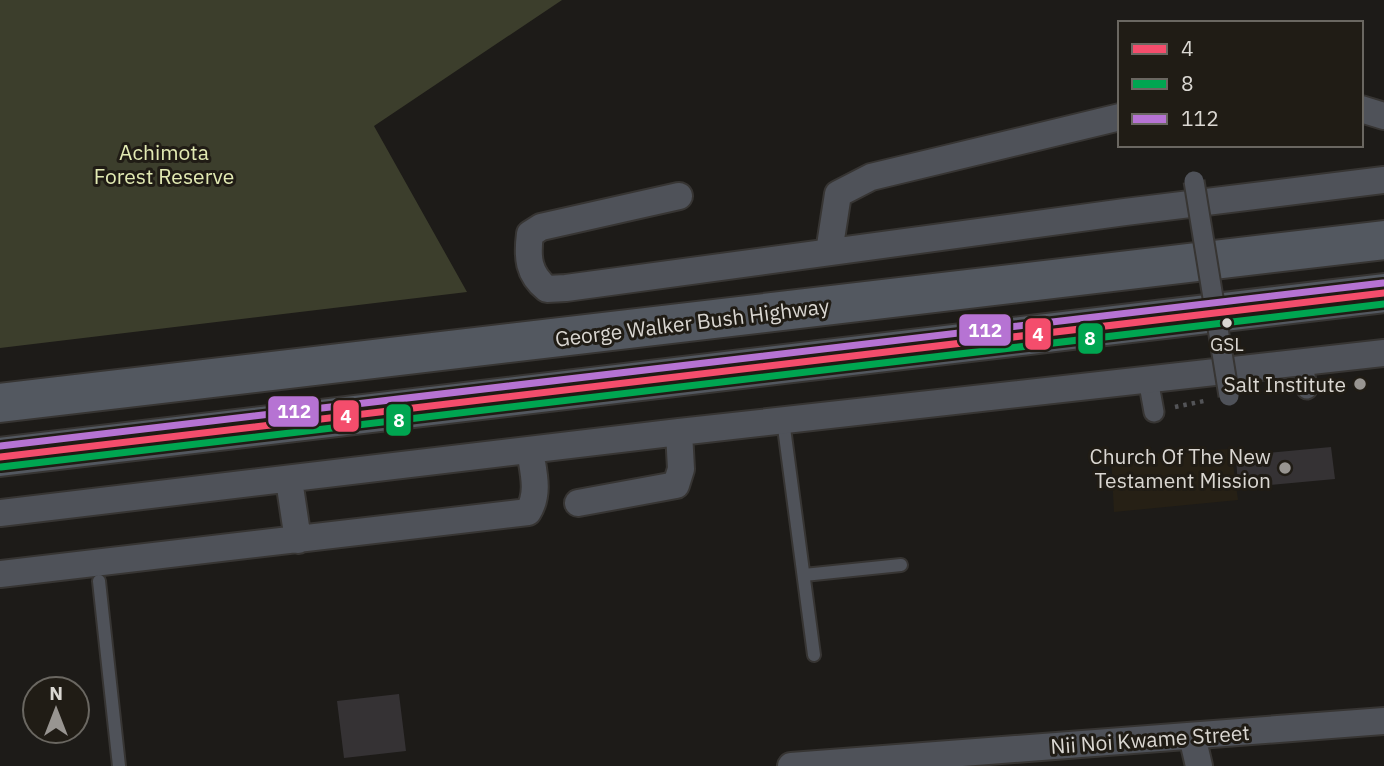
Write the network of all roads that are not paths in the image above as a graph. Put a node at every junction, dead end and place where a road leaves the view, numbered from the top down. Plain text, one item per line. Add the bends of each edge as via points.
1 (1363, 110) edge
2 (1384, 116) edge
3 (1118, 117) edge
4 (1384, 180) edge
5 (1194, 181) dead end
6 (679, 196) dead end
7 (1384, 240) edge
8 (829, 252) junction
9 (1384, 293) edge
10 (1384, 353) edge
11 (1303, 362) junction
12 (1148, 379) junction
13 (1307, 389) dead end
14 (1229, 396) dead end
15 (0, 403) edge
16 (1154, 412) dead end
17 (783, 421) junction
18 (679, 432) junction
19 (530, 450) junction
20 (0, 457) edge
21 (289, 480) junction
22 (578, 503) dead end
23 (0, 513) edge
24 (298, 540) junction
25 (901, 565) dead end
26 (0, 574) edge
27 (804, 575) junction
28 (99, 581) dead end
29 (814, 655) dead end
30 (1384, 721) edge
31 (1192, 736) junction
32 (119, 766) edge
33 (792, 766) edge
34 (1199, 766) edge

1 - 2 street
3 - 8 street via 871,177 838,194
4 - 8 street via 1124,206
5 - 14 street, bridge
6 - 8 street via 541,227 530,234 528,251 537,281 547,289 566,288
7 - 15 highway, George Walker Bush Highway
9 - 20 highway
10 - 11 street
11 - 12 street
11 - 13 street
12 - 16 street
12 - 17 street
17 - 18 street
17 - 27 lane
18 - 19 street
18 - 22 street via 681,470 676,485
19 - 21 street
19 - 24 street via 535,501 528,512
21 - 23 street
21 - 24 street
24 - 26 street
25 - 27 lane
27 - 29 lane
28 - 32 lane
30 - 31 street, Nii Noi Kwame Street
31 - 33 street, Nii Noi Kwame Street
31 - 34 street

